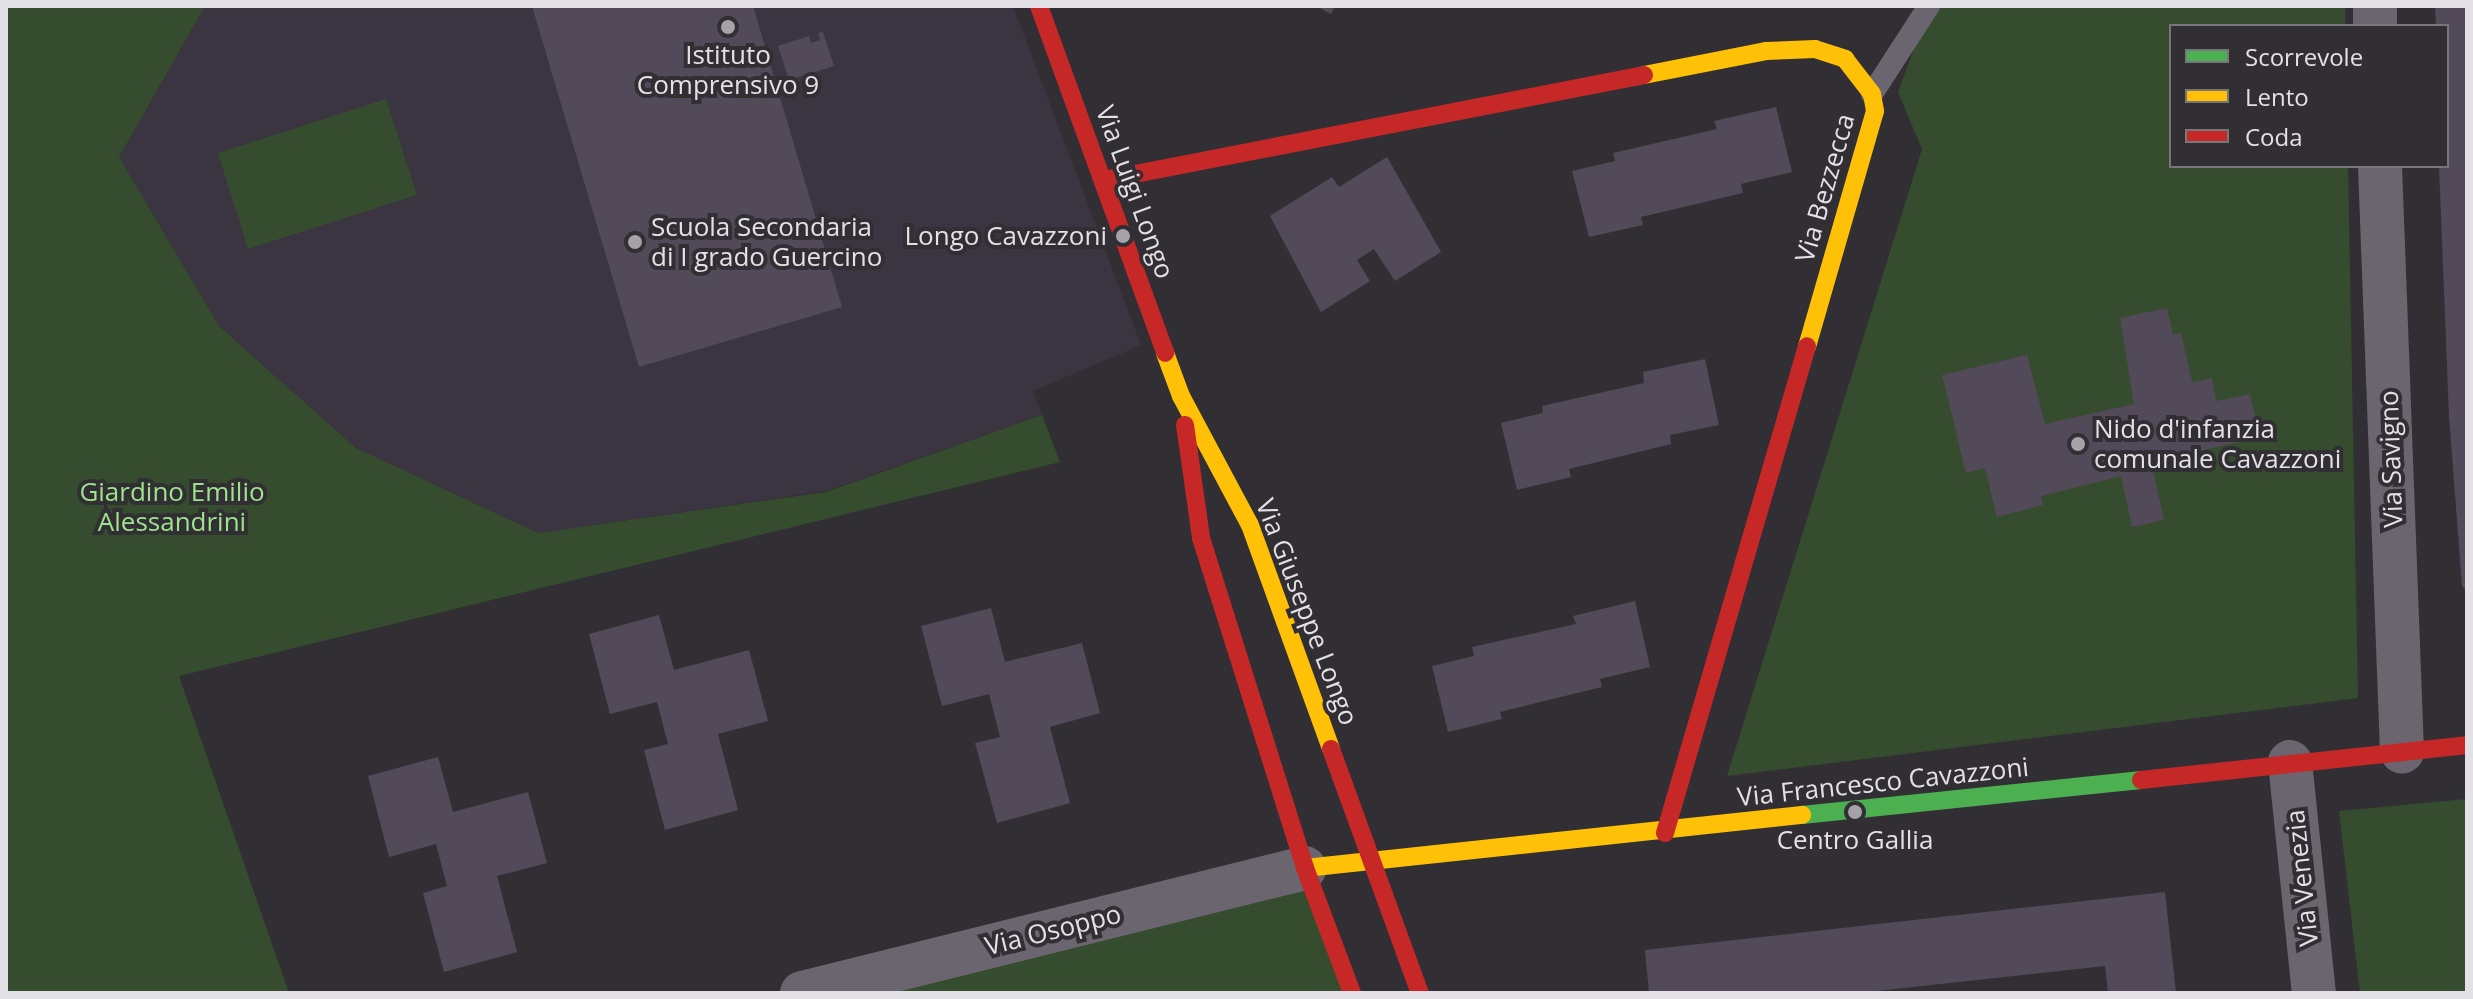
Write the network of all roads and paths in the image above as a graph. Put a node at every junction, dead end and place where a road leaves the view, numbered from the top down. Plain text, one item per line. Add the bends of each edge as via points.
1 (1039, 6) edge
2 (1929, 6) edge
3 (1872, 94) junction
4 (2380, 168) edge
5 (1104, 180) junction
6 (1181, 396) junction
7 (2467, 745) edge
8 (2402, 752) junction
9 (2290, 762) junction
10 (1665, 833) junction
11 (1372, 863) junction
12 (1305, 868) junction
13 (868, 984) edge
14 (802, 993) edge
15 (1352, 993) edge
16 (1420, 993) edge
17 (2314, 993) edge

1 - 5 street, Via Luigi Longo
2 - 3 lane
3 - 5 street, Via Bezzecca via 1845,59 1815,49 1766,51
3 - 10 street, Via Bezzecca via 1875,111
4 - 8 street, Via Savigno
5 - 6 street, Via Luigi Longo
6 - 11 street, Via Giuseppe Longo via 1250,525
6 - 12 street via 1201,538
7 - 8 street, Via Francesco Cavazzoni
8 - 9 street, Via Francesco Cavazzoni
9 - 10 street, Via Francesco Cavazzoni
9 - 17 street, Via Venezia
10 - 11 street, Via Francesco Cavazzoni
11 - 12 street, Via Francesco Cavazzoni
11 - 16 street, Via Giuseppe Longo
12 - 13 street, Via Osoppo
12 - 15 street
13 - 14 street, Via Osoppo

